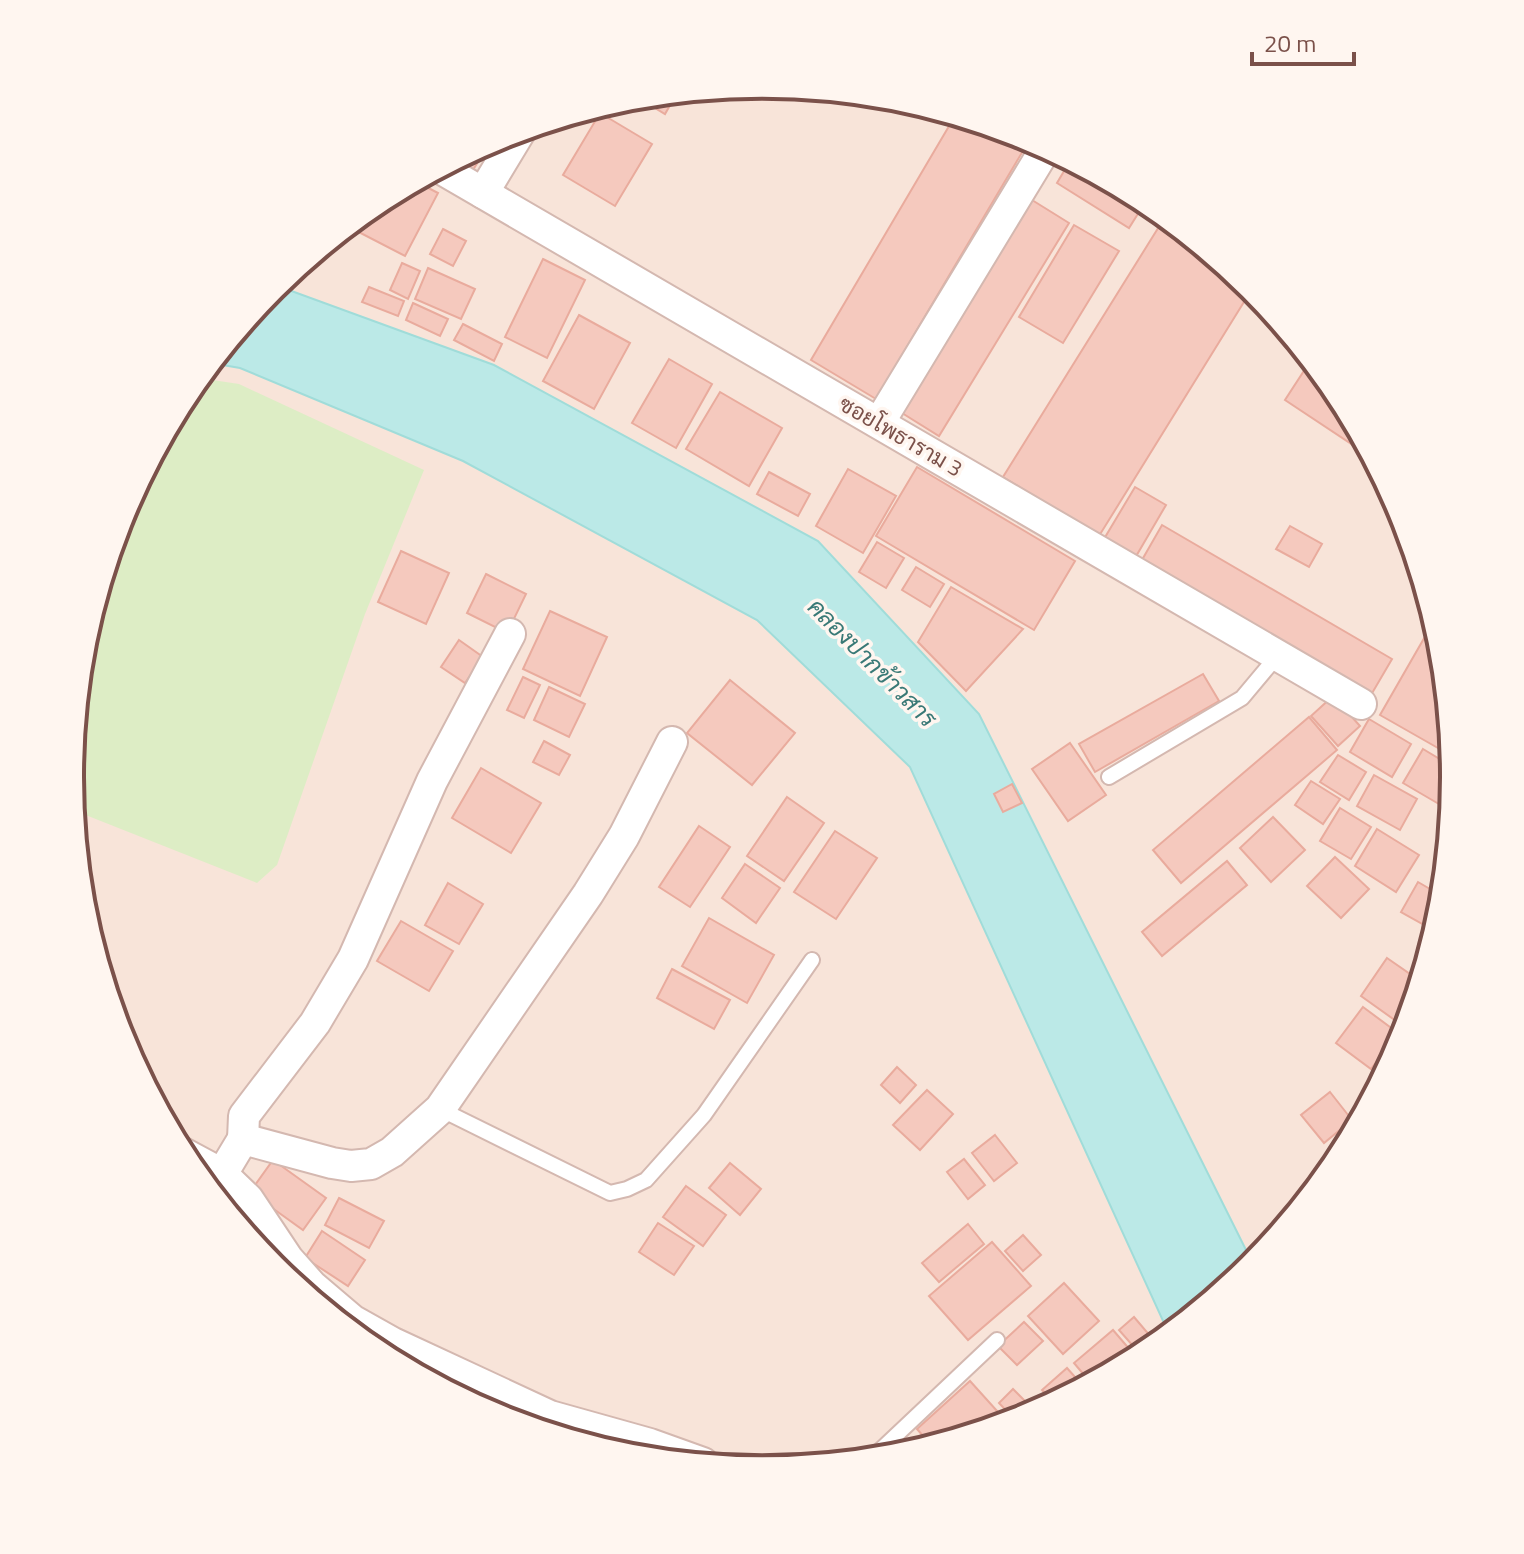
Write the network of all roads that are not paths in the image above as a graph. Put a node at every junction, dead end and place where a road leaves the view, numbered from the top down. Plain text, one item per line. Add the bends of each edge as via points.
1 (510, 148) edge
2 (1039, 159) edge
3 (451, 175) edge
4 (483, 193) junction
5 (879, 423) junction
6 (510, 634) dead end
7 (1278, 655) junction
8 (1361, 704) dead end
9 (672, 742) dead end
10 (1109, 777) dead end
11 (812, 960) dead end
12 (440, 1109) junction
13 (243, 1139) junction
14 (206, 1166) edge
15 (222, 1174) junction
16 (300, 1272) edge
17 (370, 1330) edge
18 (997, 1340) dead end
19 (522, 1410) edge
20 (584, 1431) edge
21 (888, 1443) edge
22 (656, 1446) edge

1 - 4 street
2 - 5 street
3 - 4 street, ซอยโพธาราม 3
4 - 5 street, ซอยโพธาราม 3
5 - 7 street, ซอยโพธาราม 3
6 - 13 street via 432,781 353,959 315,1023 244,1116
7 - 8 street, ซอยโพธาราม 3
7 - 10 lane via 1242,698
9 - 12 street via 588,894
11 - 12 lane via 704,1115 646,1180 627,1189 610,1193
12 - 13 street via 371,1164 332,1163
13 - 15 street
14 - 15 street
15 - 16 street via 248,1199
17 - 19 street
18 - 21 lane
20 - 22 street

